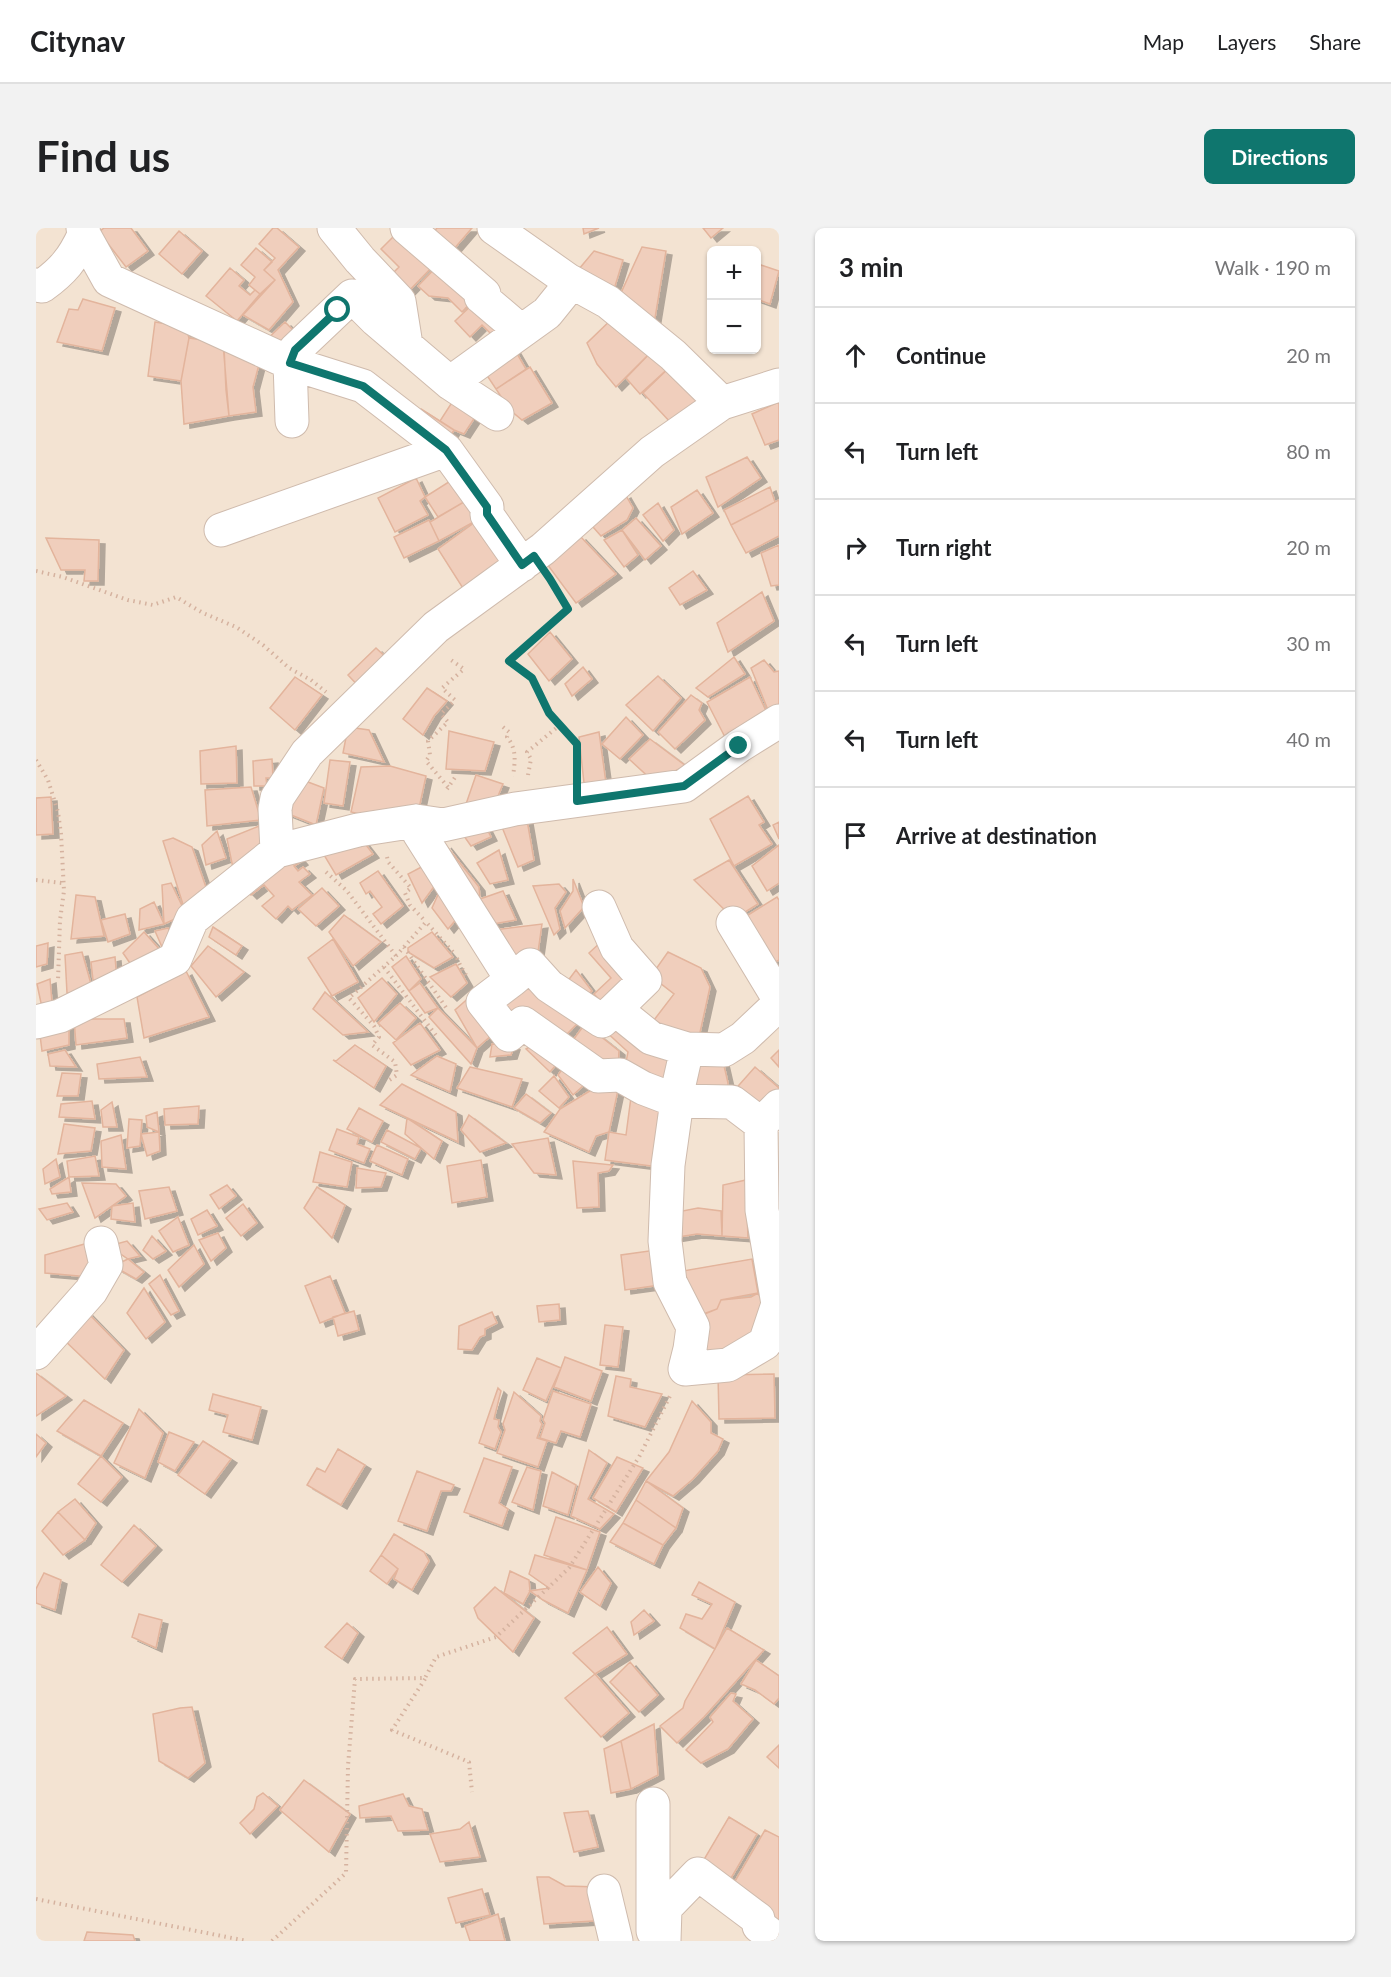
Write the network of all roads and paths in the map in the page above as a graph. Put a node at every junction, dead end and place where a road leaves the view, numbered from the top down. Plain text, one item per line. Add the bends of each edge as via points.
1 (334, 228) edge
2 (407, 228) edge
3 (494, 228) edge
4 (84, 231) edge
5 (572, 282) junction
6 (36, 285) edge
7 (521, 331) junction
8 (406, 345) junction
9 (290, 363) junction
10 (450, 383) junction
11 (779, 385) edge
12 (722, 403) junction
13 (497, 414) dead end
14 (292, 421) dead end
15 (446, 450) junction
16 (221, 530) dead end
17 (528, 560) junction
18 (36, 570) edge
19 (436, 627) junction
20 (350, 711) junction
21 (779, 721) edge
22 (560, 725) junction
23 (503, 727) dead end
24 (36, 760) edge
25 (448, 787) dead end
26 (577, 801) junction
27 (527, 808) junction
28 (416, 821) junction
29 (381, 827) junction
30 (287, 849) junction
31 (36, 880) edge
32 (62, 883) junction
33 (599, 907) dead end
34 (426, 922) junction
35 (733, 923) dead end
36 (404, 947) junction
37 (396, 956) junction
38 (384, 967) junction
39 (512, 980) junction
40 (470, 981) dead end
41 (779, 1001) edge
42 (456, 1002) dead end
43 (447, 1009) junction
44 (615, 1009) junction
45 (453, 1017) dead end
46 (48, 1019) edge
47 (438, 1038) dead end
48 (687, 1048) junction
49 (388, 1081) dead end
50 (677, 1101) junction
51 (770, 1115) edge
52 (101, 1244) dead end
53 (36, 1353) edge
54 (685, 1369) junction
55 (425, 1678) junction
56 (472, 1792) dead end
57 (653, 1804) dead end
58 (604, 1891) dead end
59 (36, 1899) edge
60 (247, 1941) edge
61 (272, 1941) edge
62 (616, 1941) edge
63 (655, 1941) edge
64 (664, 1941) edge
65 (779, 1941) edge

1 - 8 street via 399,301
2 - 7 street
3 - 5 street
4 - 6 street via 60,273 42,286
4 - 9 street via 109,280
5 - 7 street via 547,313
5 - 12 street via 608,302 673,355
7 - 10 street
8 - 9 street via 352,296 295,350
8 - 10 street
9 - 14 street
9 - 15 street via 363,386
10 - 13 street
11 - 12 street
12 - 17 street via 652,452
15 - 16 street
15 - 17 street via 487,507 487,514
17 - 19 street
17 - 22 path via 550,579 568,609 509,661 532,678 549,713
18 - 20 path via 153,605 176,597 236,627
19 - 20 street
19 - 25 path via 450,651 446,656 464,669 442,688 455,700 441,714 448,722 428,741 430,755 426,761
20 - 30 street via 307,753 277,798 275,808
21 - 26 street via 684,786
22 - 26 path via 577,744
22 - 27 path via 527,753 531,759 528,775 534,783
23 - 27 path via 509,732 507,737 516,760 511,789
24 - 32 path via 48,780 58,812
26 - 27 street
27 - 28 street via 443,825
28 - 29 street
28 - 39 street via 419,833
29 - 30 street
29 - 34 path via 388,862 411,888 405,893 410,905
30 - 37 path via 347,891
30 - 46 street via 192,919 175,959
31 - 32 path
32 - 46 path via 57,967
33 - 44 street via 616,948 645,980
34 - 36 path
34 - 40 path via 457,956
35 - 41 street
36 - 37 path
36 - 43 path
37 - 38 path
38 - 47 path
38 - 49 path via 349,998 374,1026 379,1037 372,1045 396,1062 397,1076
39 - 44 street via 530,965 549,986 602,1022
39 - 50 street via 483,1002 509,1035 523,1023 598,1076 620,1075
41 - 48 street via 743,1038 724,1050
42 - 43 path
43 - 45 path
44 - 48 street via 651,1038
48 - 50 street
50 - 51 street via 732,1102
50 - 54 street via 668,1165 665,1241 670,1282 693,1327
51 - 54 street via 762,1210 778,1304 765,1343 728,1365
52 - 53 street via 106,1264 91,1291
54 - 55 path via 639,1457 570,1568 496,1637 436,1657
55 - 56 path via 392,1730 469,1762
55 - 61 path via 355,1679 346,1873
57 - 63 street
58 - 62 street
59 - 60 path
64 - 65 street via 664,1908 698,1874 758,1919 759,1926

